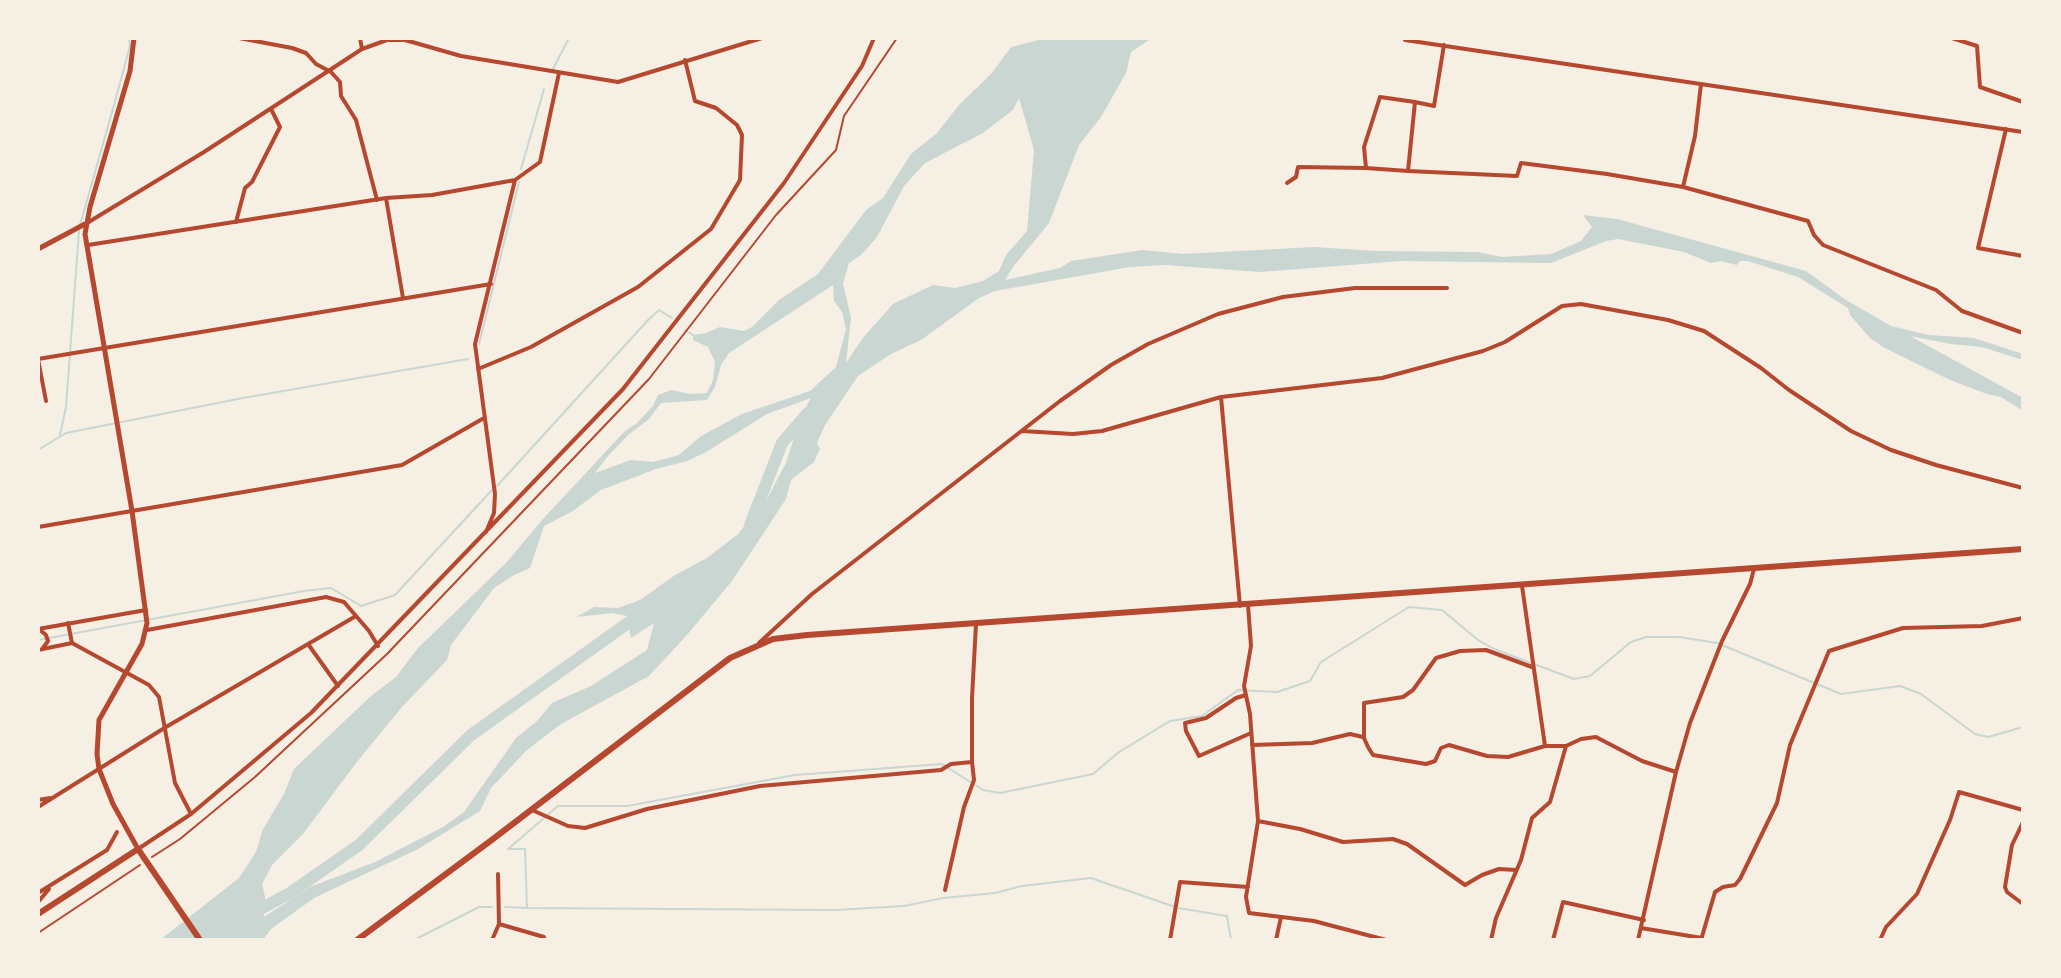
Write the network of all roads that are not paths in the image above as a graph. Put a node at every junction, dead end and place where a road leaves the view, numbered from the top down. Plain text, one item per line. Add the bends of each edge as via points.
1 (134, 38) edge
2 (239, 38) edge
3 (360, 38) edge
4 (762, 38) edge
5 (874, 38) edge
6 (1952, 38) edge
7 (1405, 40) dead end
8 (1444, 45) junction
9 (362, 49) junction
10 (685, 60) junction
11 (331, 72) junction
12 (559, 73) junction
13 (1701, 84) junction
14 (1415, 102) junction
15 (2023, 102) edge
16 (271, 109) junction
17 (2006, 129) junction
18 (2023, 132) edge
19 (1366, 168) junction
20 (1408, 171) junction
21 (515, 180) junction
22 (1287, 183) dead end
23 (1683, 187) junction
24 (386, 198) junction
25 (377, 200) junction
26 (236, 223) junction
27 (85, 224) junction
28 (87, 245) junction
29 (38, 249) edge
30 (2023, 256) edge
31 (491, 284) junction
32 (1447, 288) dead end
33 (403, 298) junction
34 (2023, 333) edge
35 (104, 346) junction
36 (38, 359) edge
37 (478, 369) junction
38 (1221, 397) junction
39 (46, 401) dead end
40 (484, 418) junction
41 (1022, 431) junction
42 (2023, 488) edge
43 (132, 511) junction
44 (38, 527) edge
45 (485, 534) junction
46 (2023, 549) edge
47 (1754, 569) junction
48 (1522, 586) junction
49 (1244, 605) junction
50 (146, 612) junction
51 (356, 616) junction
52 (2023, 618) edge
53 (976, 624) junction
54 (69, 626) junction
55 (147, 627) junction
56 (38, 630) edge
57 (71, 640) junction
58 (759, 643) junction
59 (308, 644) junction
60 (378, 646) junction
61 (39, 650) edge
62 (1532, 666) junction
63 (124, 672) junction
64 (338, 686) junction
65 (1246, 695) junction
66 (166, 727) junction
67 (1251, 733) junction
68 (1364, 738) junction
69 (1252, 745) junction
70 (1545, 746) junction
71 (1566, 746) junction
72 (972, 762) junction
73 (99, 769) junction
74 (1676, 772) junction
75 (53, 798) junction
76 (38, 800) edge
77 (38, 807) edge
78 (2023, 810) edge
79 (535, 812) junction
80 (191, 814) junction
81 (1258, 821) junction
82 (2023, 822) edge
83 (117, 832) dead end
84 (138, 849) junction
85 (1516, 870) junction
86 (498, 874) dead end
87 (50, 887) junction
88 (1248, 887) junction
89 (945, 890) dead end
90 (38, 893) edge
91 (38, 902) edge
92 (2023, 904) edge
93 (38, 914) edge
94 (1281, 917) junction
95 (1644, 920) junction
96 (499, 924) junction
97 (1641, 928) junction
98 (544, 937) dead end
99 (1701, 939) edge
100 (200, 940) edge
101 (357, 940) edge
102 (492, 940) edge
103 (1170, 940) edge
104 (1276, 940) edge
105 (1386, 940) edge
106 (1491, 940) edge
107 (1553, 940) edge
108 (1638, 940) edge
109 (1880, 940) edge

1 - 27 main road via 130,71
2 - 11 street via 306,53
3 - 9 street
4 - 10 street
5 - 45 street via 810,146 692,304 623,389
6 - 15 street via 1977,46 1980,87
7 - 8 street
8 - 13 street
8 - 14 street via 1434,106
9 - 11 street
9 - 12 street via 405,40
10 - 12 street via 618,82
10 - 37 street via 695,101 716,108 742,135 740,180 711,229 638,287 531,347
11 - 16 street
11 - 25 street via 356,120
12 - 21 street via 540,162
13 - 17 street
13 - 23 street
14 - 19 street via 1380,97 1364,147
14 - 20 street
16 - 26 street via 280,127 245,188
16 - 27 street
17 - 18 street
17 - 30 street via 1978,248
19 - 20 street
19 - 22 street via 1298,167 1296,177
20 - 23 street via 1517,176 1521,163
21 - 24 street
21 - 31 street
23 - 34 street via 1808,221 1823,245 1936,290 1962,311
24 - 25 street
24 - 33 street
25 - 26 street
26 - 28 street
27 - 28 main road
27 - 29 main road
28 - 35 main road
31 - 33 street
31 - 37 street via 475,344
32 - 41 street via 1315,292 1218,314 1111,365
33 - 35 street
35 - 36 street
35 - 43 main road
36 - 39 street
37 - 40 street
38 - 41 street via 1102,431
38 - 42 street via 1414,370 1505,342 1562,306 1581,304 1704,331 1851,431 1921,460
38 - 49 street
40 - 43 street via 402,465
40 - 45 street via 495,494
41 - 58 street via 812,594
43 - 44 street
43 - 50 main road
45 - 60 street
46 - 47 highway
47 - 48 highway
47 - 74 street via 1719,647
48 - 49 highway
48 - 62 street
49 - 53 highway
49 - 65 street via 1251,646
50 - 54 street
50 - 55 main road
51 - 55 street via 344,602 326,597
51 - 59 street
51 - 60 street
52 - 99 street via 1982,626 1903,628 1829,651 1790,745 1777,803 1740,879 1715,892
53 - 58 highway
53 - 72 street
54 - 56 street
54 - 57 street
55 - 63 main road
56 - 61 street via 48,641
57 - 61 street
57 - 63 street
58 - 79 highway via 730,658
59 - 64 street
59 - 66 street
60 - 64 street
62 - 68 street via 1486,650 1436,658 1403,697 1364,703
62 - 70 street
63 - 66 street via 159,697
63 - 73 main road via 99,720
64 - 80 street
65 - 67 street
65 - 67 street via 1206,718 1185,723 1186,731 1199,756
66 - 73 street
66 - 80 street via 175,783
67 - 69 street
68 - 69 street via 1350,734 1312,743
68 - 70 street via 1373,755 1426,764 1449,745 1497,758
69 - 81 street
70 - 71 street
71 - 74 street via 1596,737
71 - 85 street via 1550,802 1532,818
72 - 79 street via 941,770 760,786 647,809 585,828
72 - 89 street via 974,780
73 - 75 street
73 - 84 main road
74 - 95 street
75 - 76 street
75 - 77 street
78 - 109 street via 1959,792 1917,894
79 - 101 highway
80 - 84 street
81 - 85 street via 1343,842 1393,839 1465,885 1499,869
81 - 88 street
82 - 92 street via 2012,845 2005,887
83 - 87 street via 107,850
84 - 93 highway
84 - 100 highway
85 - 106 street
86 - 96 street
87 - 90 street
87 - 91 street
88 - 94 street via 1249,913
88 - 103 street via 1180,882
94 - 104 street
94 - 105 street
95 - 97 street
95 - 107 street via 1563,902
96 - 98 street
96 - 102 street
97 - 99 street
97 - 108 street

